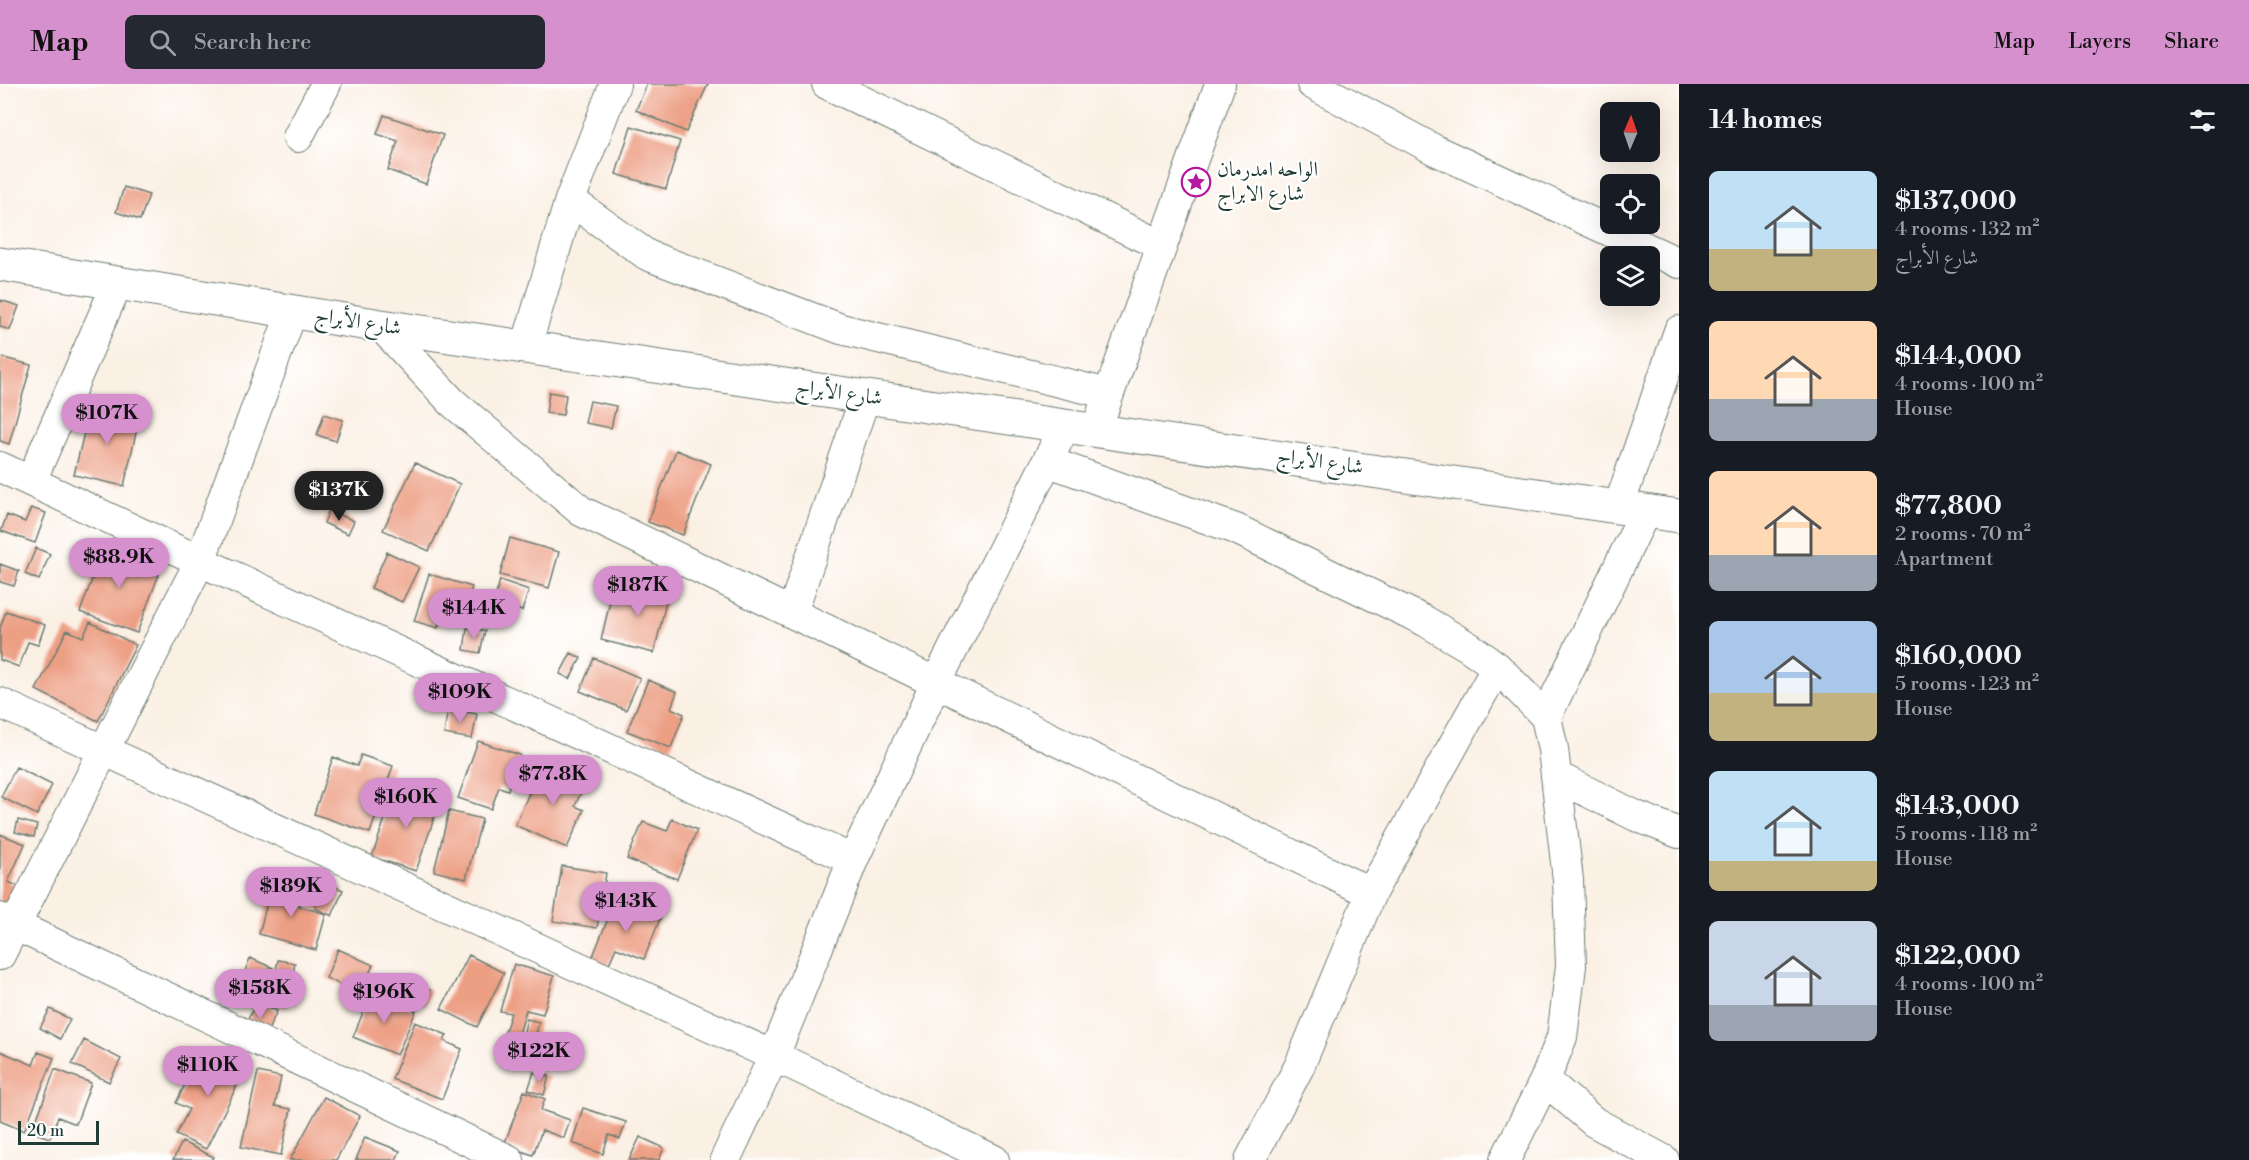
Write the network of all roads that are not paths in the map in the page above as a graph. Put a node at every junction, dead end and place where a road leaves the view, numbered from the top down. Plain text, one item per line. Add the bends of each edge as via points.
1 (326, 84) edge
2 (615, 84) edge
3 (827, 84) edge
4 (1220, 84) edge
5 (1312, 84) edge
6 (298, 137) dead end
7 (570, 200) junction
8 (1162, 246) junction
9 (1679, 263) edge
10 (0, 264) edge
11 (117, 284) junction
12 (292, 312) junction
13 (381, 326) junction
14 (1679, 331) edge
15 (526, 347) junction
16 (1109, 394) junction
17 (865, 397) junction
18 (1081, 428) junction
19 (1048, 462) junction
20 (0, 467) edge
21 (31, 481) junction
22 (1633, 508) junction
23 (1679, 516) edge
24 (200, 561) junction
25 (792, 613) junction
26 (1497, 667) junction
27 (936, 683) junction
28 (0, 703) edge
29 (1546, 717) junction
30 (104, 750) junction
31 (1556, 776) junction
32 (1679, 833) edge
33 (854, 860) junction
34 (1371, 893) junction
35 (8, 922) edge
36 (0, 955) edge
37 (774, 1056) junction
38 (1545, 1080) junction
39 (509, 1160) edge
40 (725, 1160) edge
41 (992, 1160) edge
42 (1250, 1160) edge
43 (1505, 1160) edge
44 (1661, 1160) edge

1 - 6 street
2 - 7 street
3 - 8 street
4 - 8 street
5 - 9 street via 1437,151
7 - 15 street
7 - 16 street via 647,255 842,329
8 - 16 street
10 - 11 street, شارع الأبراج
11 - 12 street, شارع الأبراج
11 - 21 street
12 - 13 street, شارع الأبراج
12 - 24 street
13 - 15 street, شارع الأبراج
13 - 25 street via 452,402 581,511
14 - 22 street
15 - 17 street, شارع الأبراج
16 - 18 street
17 - 18 street, شارع الأبراج
17 - 25 street
18 - 19 street
18 - 22 street, شارع الأبراج
19 - 26 street via 1236,529 1425,621
19 - 27 street
20 - 21 street
21 - 24 street
22 - 23 street, شارع الأبراج
22 - 29 street
24 - 30 street
24 - 33 street
25 - 27 street
26 - 29 street
26 - 34 street
27 - 33 street
27 - 34 street
28 - 30 street
29 - 31 street
30 - 35 street
30 - 37 street
31 - 32 street
31 - 38 street via 1568,879 1571,966 1562,1037
33 - 37 street
34 - 42 street via 1299,1067
35 - 36 street
35 - 39 street
37 - 40 street
37 - 41 street
38 - 43 street
38 - 44 street via 1594,1122

